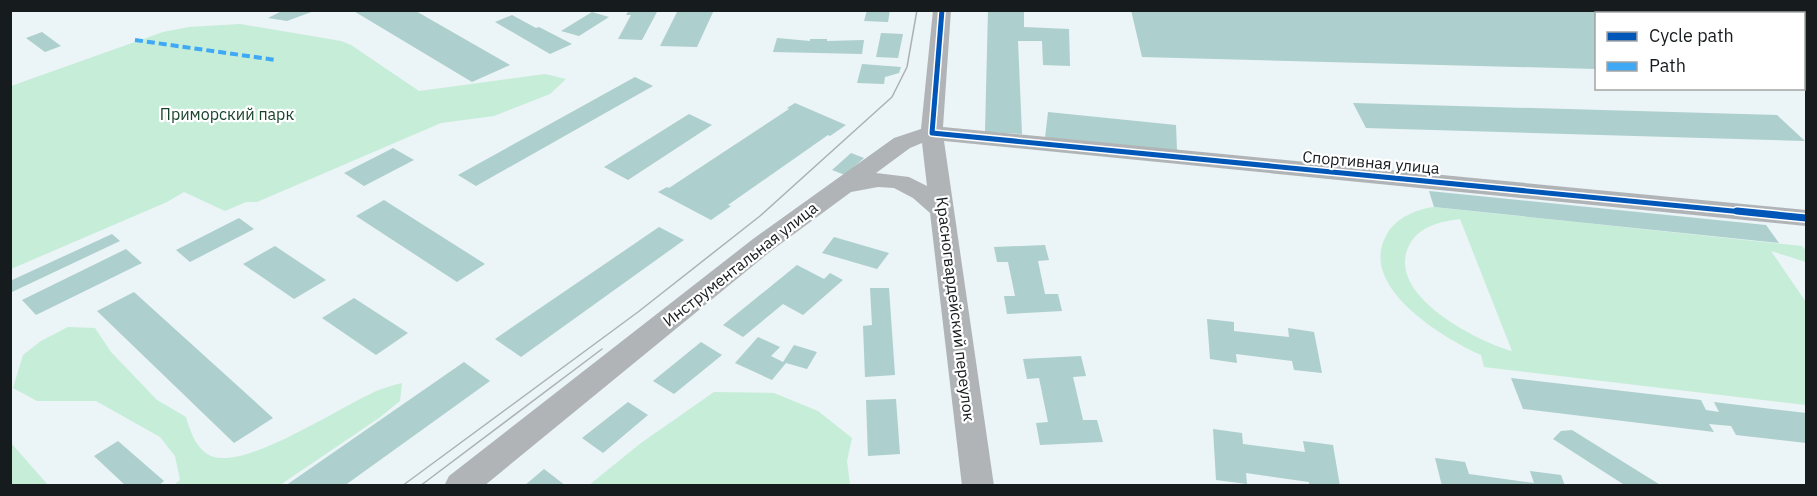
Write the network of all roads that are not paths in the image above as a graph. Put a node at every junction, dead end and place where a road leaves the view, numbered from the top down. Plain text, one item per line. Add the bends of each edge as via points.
1 (942, 10) edge
2 (932, 133) junction
3 (840, 188) junction
4 (943, 211) junction
5 (1806, 218) edge
6 (460, 486) edge
7 (978, 486) edge

1 - 2 main road
2 - 3 main road, Инструментальная улица via 902,144
2 - 4 main road, Красногвардейский переулок
2 - 5 main road, Спортивная улица
3 - 4 main road via 870,180 897,180 924,193
3 - 6 main road, Инструментальная улица via 762,245
4 - 7 main road, Красногвардейский переулок

